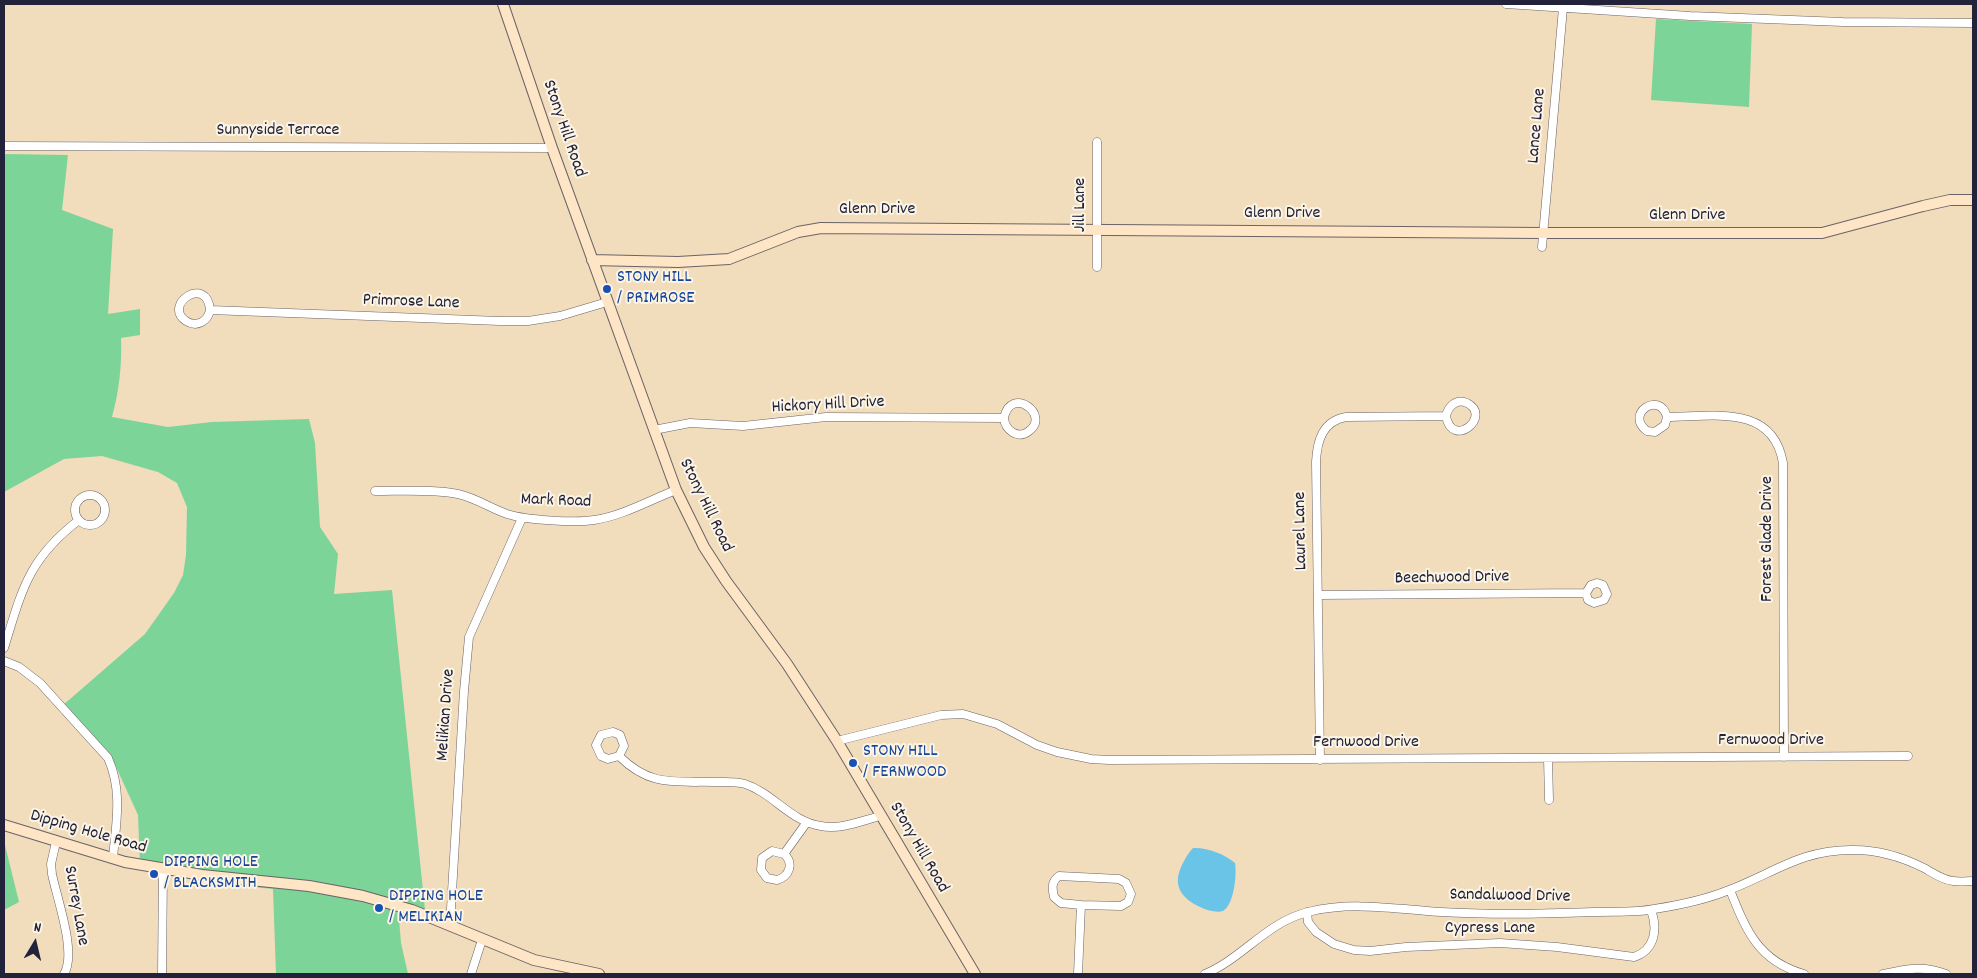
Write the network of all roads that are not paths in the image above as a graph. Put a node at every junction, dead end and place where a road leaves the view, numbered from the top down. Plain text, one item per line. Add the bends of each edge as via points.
1 (503, 4) edge
2 (1506, 4) edge
3 (1563, 8) junction
4 (1973, 23) edge
5 (1097, 142) dead end
6 (4, 146) edge
7 (552, 148) junction
8 (1973, 200) edge
9 (1096, 230) junction
10 (1543, 233) junction
11 (1542, 247) dead end
12 (592, 260) junction
13 (1097, 268) dead end
14 (607, 302) junction
15 (210, 310) junction
16 (1446, 416) dead end
17 (1667, 417) dead end
18 (1004, 418) junction
19 (654, 430) junction
20 (676, 490) junction
21 (375, 491) dead end
22 (522, 518) junction
23 (79, 520) dead end
24 (1586, 593) dead end
25 (1318, 595) junction
26 (4, 648) edge
27 (4, 661) edge
28 (837, 741) junction
29 (619, 756) dead end
30 (1908, 756) dead end
31 (1784, 757) junction
32 (1548, 758) junction
33 (1320, 760) junction
34 (1549, 800) dead end
35 (880, 816) junction
36 (807, 822) junction
37 (4, 825) edge
38 (56, 842) junction
39 (784, 854) dead end
40 (113, 858) junction
41 (163, 869) junction
42 (1973, 882) edge
43 (1730, 890) junction
44 (1081, 905) junction
45 (1651, 910) junction
46 (1306, 912) junction
47 (450, 925) junction
48 (482, 940) junction
49 (64, 974) edge
50 (162, 974) edge
51 (471, 974) edge
52 (599, 974) edge
53 (975, 974) edge
54 (1078, 974) edge
55 (1205, 974) edge
56 (1804, 974) edge
57 (1883, 974) edge
58 (1946, 974) edge

1 - 7 main road, Stony Hill Road
2 - 3 street
3 - 4 street via 1840,22
3 - 10 street, Lance Lane
5 - 9 street, Jill Lane
6 - 7 street, Sunnyside Terrace
7 - 12 main road, Stony Hill Road
8 - 10 main road, Glenn Drive via 1950,200 1822,233
9 - 10 main road, Glenn Drive
9 - 12 main road, Glenn Drive via 821,228 777,239 729,259 678,262
9 - 13 street, Jill Lane
10 - 11 street, Lance Lane
12 - 14 main road, Stony Hill Road
14 - 15 street, Primrose Lane via 560,316 528,321
14 - 19 main road, Stony Hill Road
15 - 15 street via 208,300 195,293 182,300 180,310 184,319 192,324 206,319
16 - 25 street, Laurel Lane via 1346,416 1337,418 1325,428 1316,462
17 - 31 street, Forest Glade Drive via 1748,419 1764,426 1780,447 1784,463
18 - 18 street via 1008,408 1017,403 1031,408 1035,418 1033,428 1020,434 1010,431
18 - 19 street, Hickory Hill Drive via 826,417 743,426 690,423
19 - 20 main road, Stony Hill Road
20 - 22 street, Mark Road via 593,520
20 - 28 main road, Stony Hill Road via 704,547
21 - 22 street, Mark Road via 458,494
22 - 47 street, Melikian Drive via 469,637
23 - 26 street via 47,548 28,577
24 - 25 street, Beechwood Drive
25 - 33 street, Laurel Lane
27 - 40 street via 19,667 40,683 108,758 118,790
28 - 33 street, Fernwood Drive via 941,715 963,714 997,724 1057,752 1091,759
28 - 35 main road, Stony Hill Road
29 - 36 street via 639,773 660,781 744,784
30 - 31 street, Fernwood Drive
31 - 32 street, Fernwood Drive
32 - 33 street, Fernwood Drive
32 - 34 street
35 - 36 street via 838,826
35 - 53 main road, Stony Hill Road
36 - 39 street
37 - 38 main road, Dipping Hole Road
38 - 40 main road, Dipping Hole Road
38 - 49 street, Surrey Lane via 52,874 69,948
40 - 41 main road, Dipping Hole Road
41 - 47 main road, Dipping Hole Road via 335,890 394,905
41 - 50 street
42 - 43 street, Sandalwood Drive via 1942,878 1880,852 1832,850 1783,864
43 - 45 street, Sandalwood Drive
43 - 56 street via 1761,951
44 - 44 street via 1121,906 1128,902 1131,894 1126,883 1119,879 1059,876 1054,880 1054,897 1061,903
44 - 54 street
45 - 46 street, Sandalwood Drive via 1504,914 1341,906
45 - 46 street, Cypress Lane via 1656,925 1653,937 1645,951 1634,957 1500,943 1354,950 1334,944 1316,932 1308,922
46 - 55 street, Sandalwood Drive via 1265,932 1222,966
47 - 48 main road, Dipping Hole Road
48 - 51 street
48 - 52 main road, Dipping Hole Road via 534,960
57 - 58 street via 1923,968

